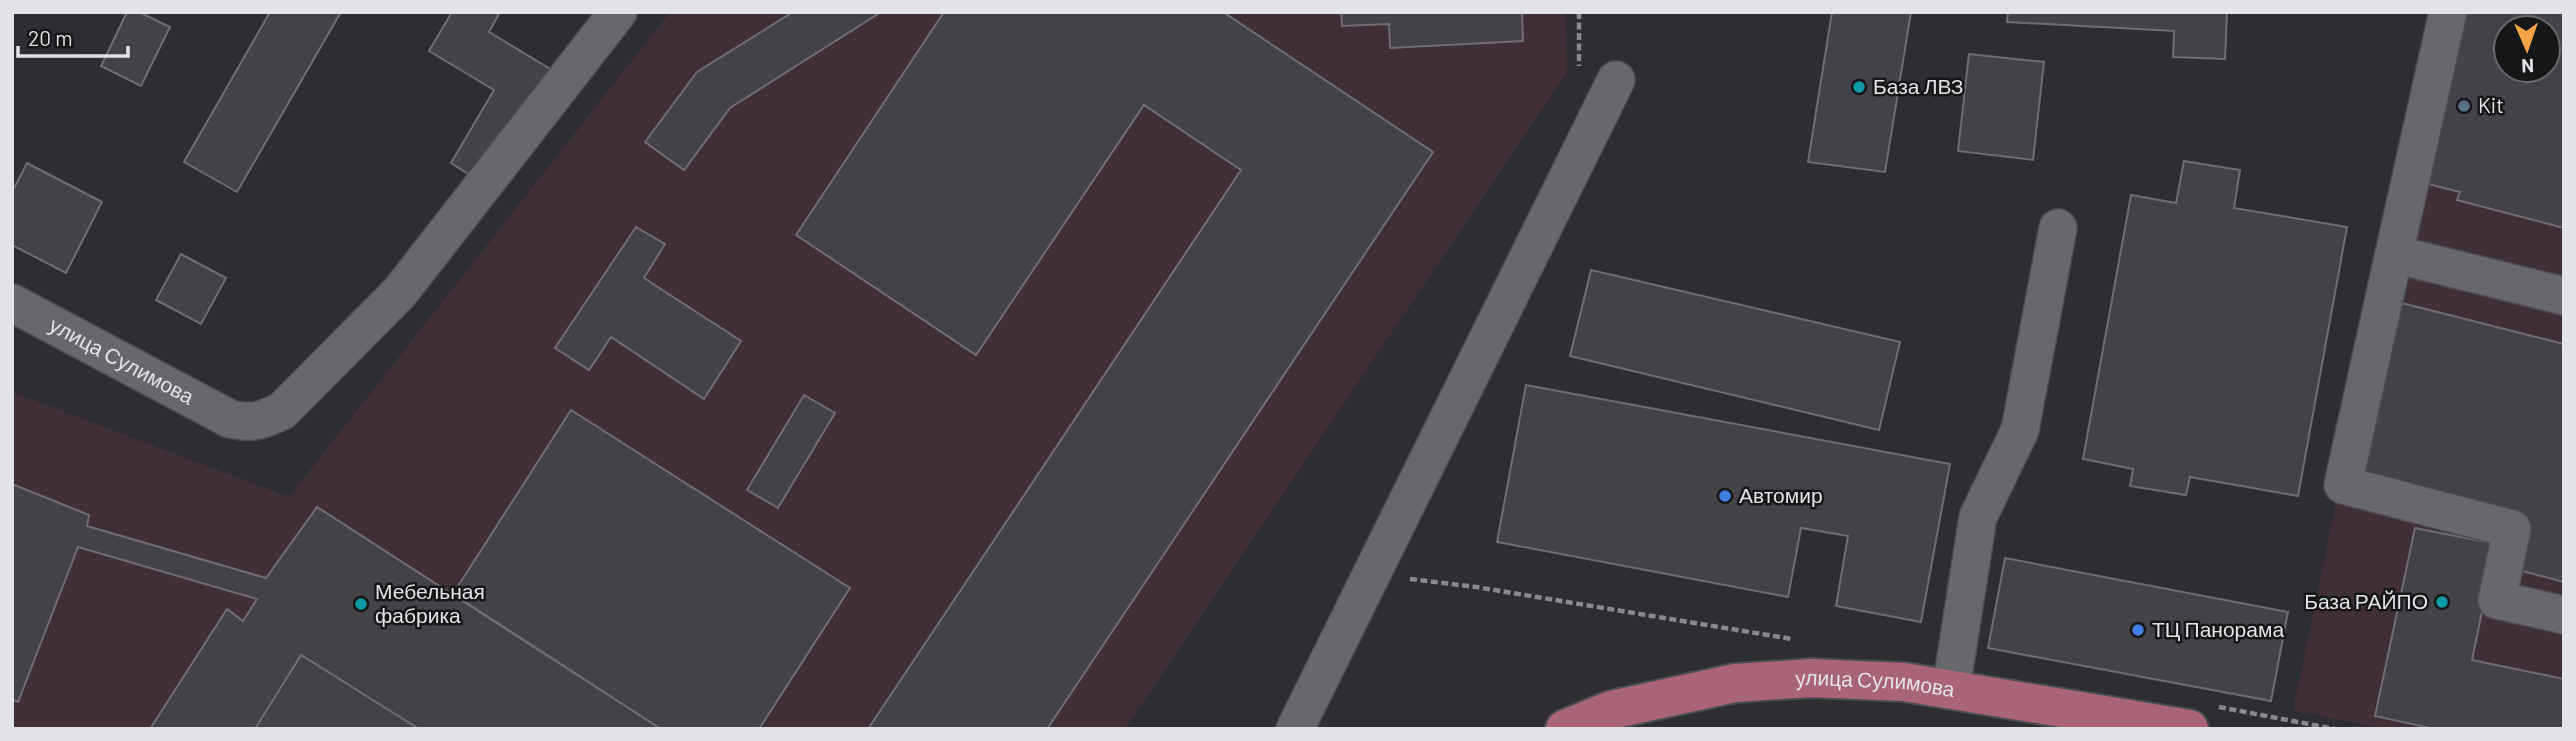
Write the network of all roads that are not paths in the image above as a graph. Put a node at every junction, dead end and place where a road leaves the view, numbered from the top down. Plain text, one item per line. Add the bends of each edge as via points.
1 (618, 12) edge
2 (2448, 12) edge
3 (1616, 80) dead end
4 (2058, 228) dead end
5 (2395, 254) junction
6 (2564, 296) edge
7 (12, 303) edge
8 (2564, 615) edge
9 (1951, 689) junction
10 (1294, 729) edge
11 (1566, 729) edge
12 (2189, 729) edge

1 - 7 street, улица Сулимова via 400,292 282,411 264,420 230,419
2 - 5 street
3 - 10 street
4 - 9 street via 2020,430 1978,517
5 - 6 street
5 - 8 street via 2343,485 2512,529 2497,600
9 - 11 main road, улица Сулимова via 1811,678 1735,683 1611,710
9 - 12 main road, улица Сулимова

